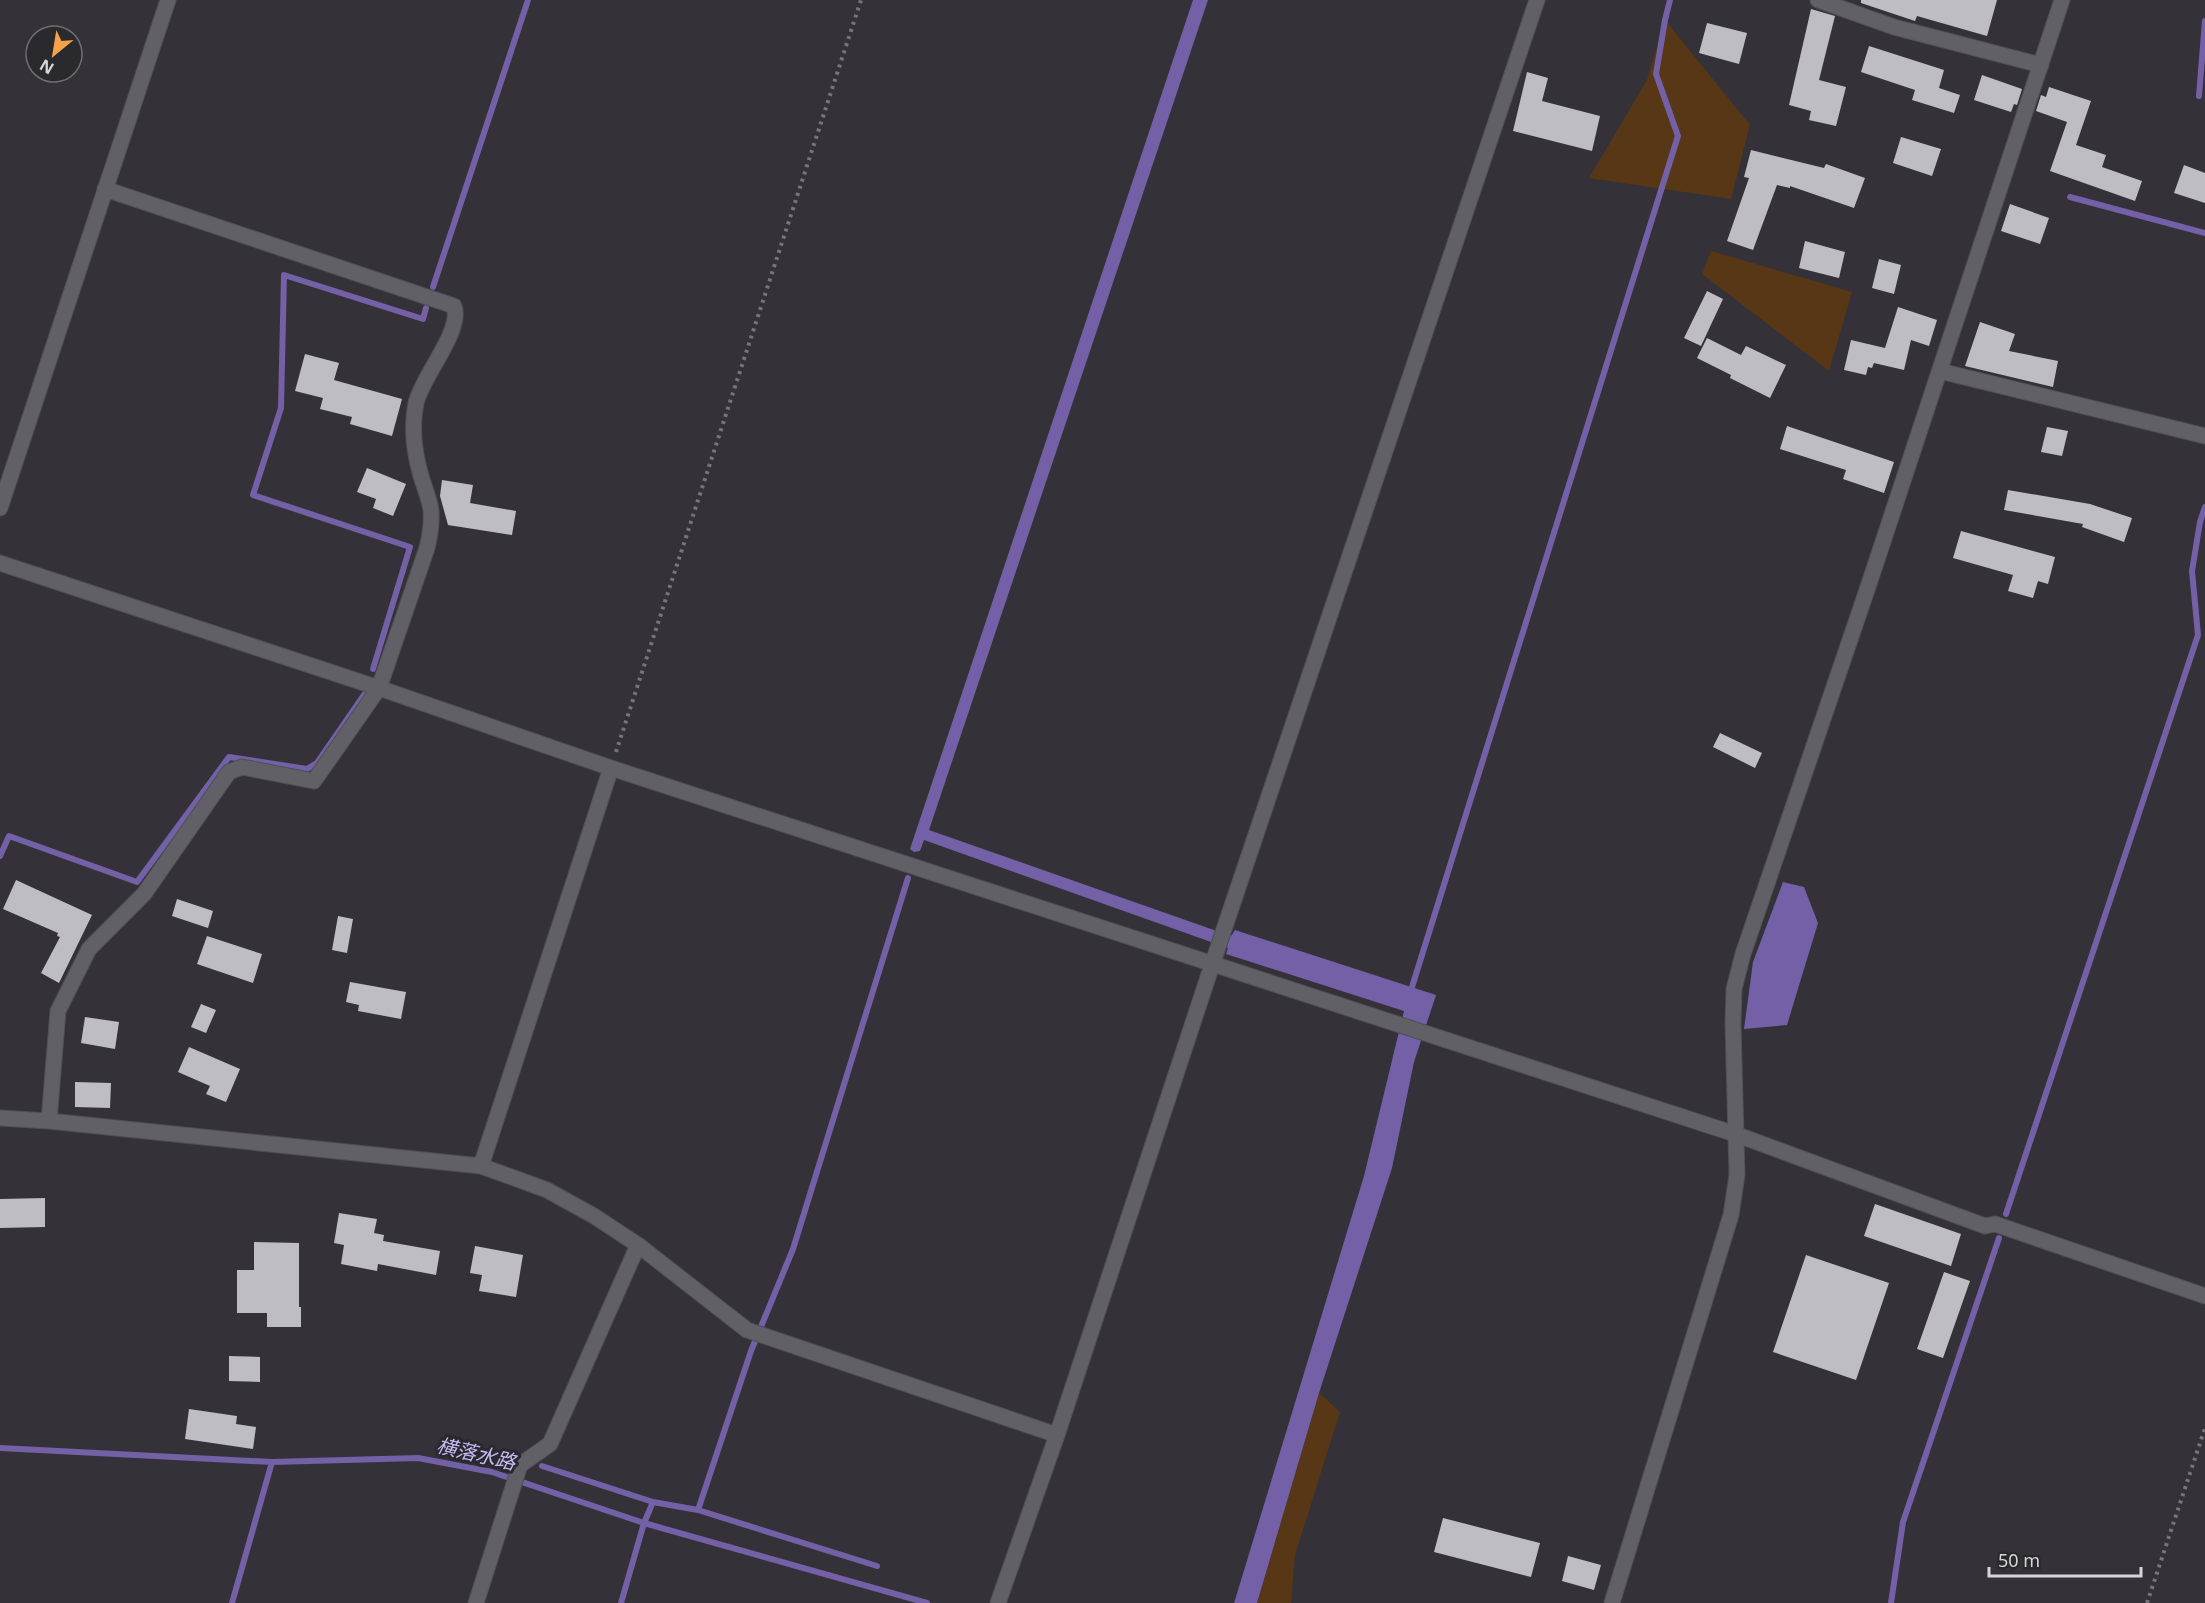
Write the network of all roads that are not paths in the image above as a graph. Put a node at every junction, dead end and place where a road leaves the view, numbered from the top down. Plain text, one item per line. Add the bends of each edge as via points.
1 (168, 0) edge
2 (1536, 0) edge
3 (1818, 0) edge
4 (2062, 0) edge
5 (2041, 65) junction
6 (105, 189) junction
7 (1940, 371) junction
8 (2205, 436) edge
9 (0, 508) edge
10 (0, 563) edge
11 (379, 688) junction
12 (610, 768) junction
13 (1212, 964) junction
14 (0, 1118) edge
15 (49, 1121) junction
16 (1735, 1134) junction
17 (481, 1166) junction
18 (638, 1245) junction
19 (2205, 1296) edge
20 (1057, 1435) junction
21 (476, 1603) edge
22 (998, 1603) edge
23 (1612, 1603) edge

1 - 6 street
2 - 13 street
3 - 5 street via 1894,27
4 - 5 street
5 - 7 street
6 - 9 street
6 - 11 street via 454,306 456,313 445,348 417,400 413,425 418,465 431,510 431,530
7 - 8 street
7 - 16 street via 1743,954 1734,989
10 - 11 street
11 - 12 street
11 - 15 street via 314,781 242,766 229,772 144,894 89,949 58,1011
12 - 13 street
12 - 17 street
13 - 16 street
13 - 20 street
14 - 15 street
15 - 17 street
16 - 19 street via 1984,1226 1995,1224
16 - 23 street via 1737,1174 1731,1215
17 - 18 street via 547,1190
18 - 20 street via 747,1330
18 - 21 street via 550,1444 520,1465
20 - 22 street

